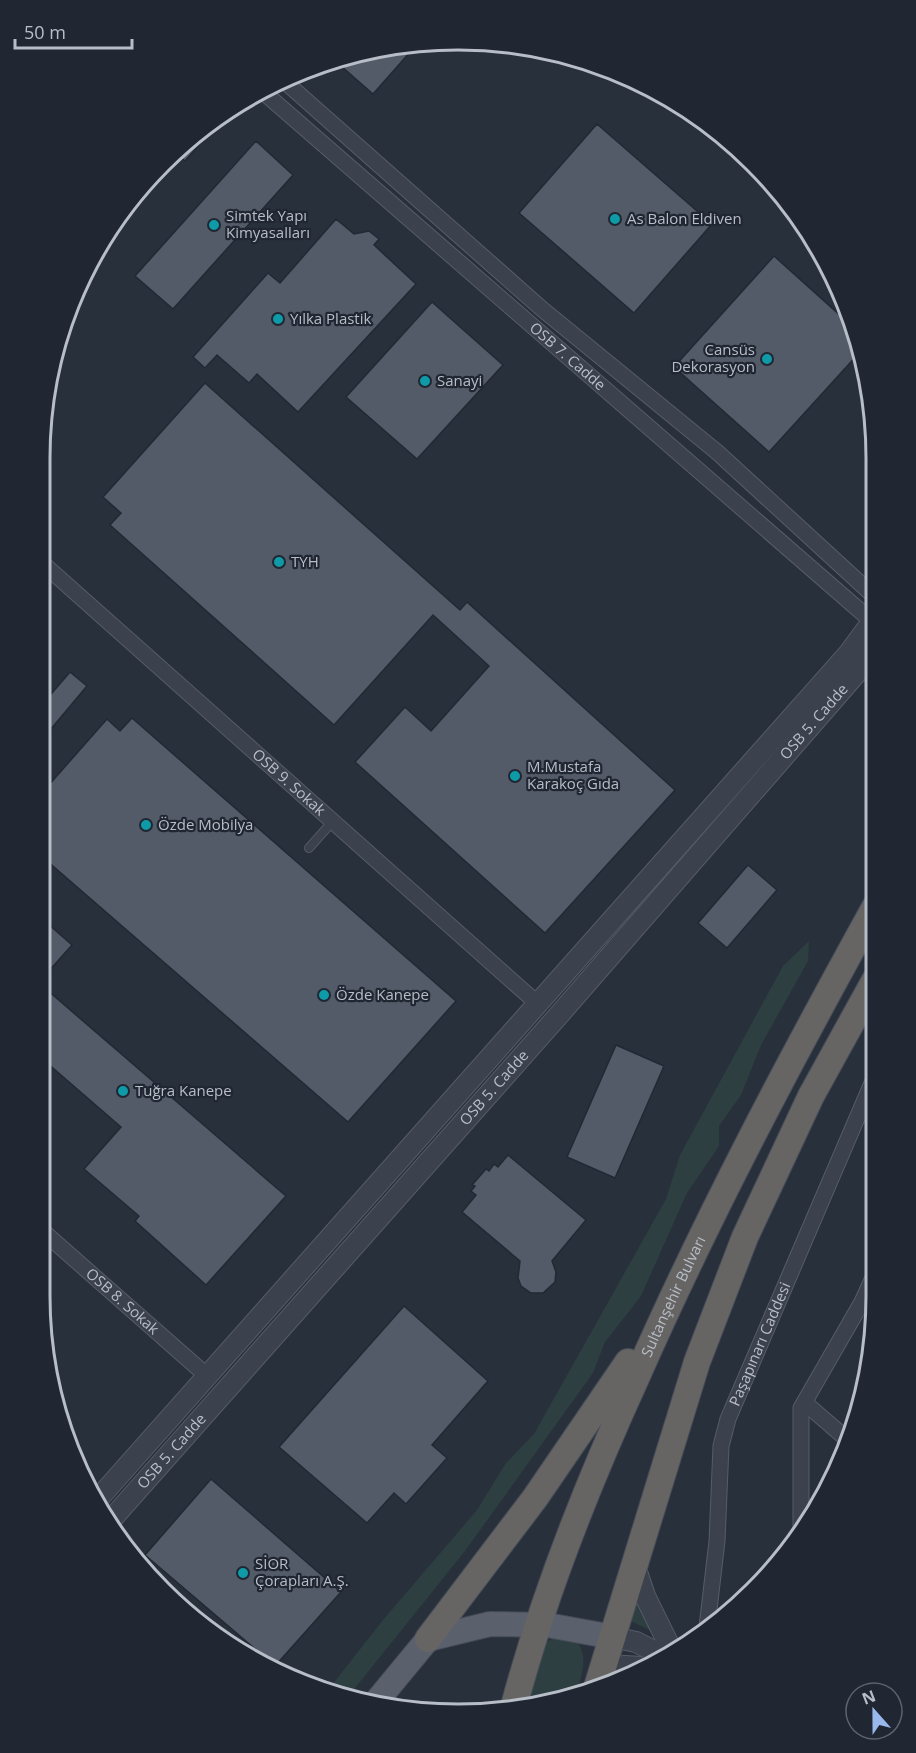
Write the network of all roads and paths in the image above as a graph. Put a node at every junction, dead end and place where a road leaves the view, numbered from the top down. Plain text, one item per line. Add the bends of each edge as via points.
1 (289, 87) edge
2 (268, 96) edge
3 (50, 570) edge
4 (866, 589) edge
5 (866, 615) edge
6 (866, 630) edge
7 (866, 662) edge
8 (333, 821) junction
9 (309, 848) dead end
10 (866, 924) edge
11 (866, 996) edge
12 (538, 1004) junction
13 (866, 1097) edge
14 (50, 1238) edge
15 (677, 1286) junction
16 (866, 1293) edge
17 (206, 1375) junction
18 (805, 1402) junction
19 (842, 1434) edge
20 (102, 1495) edge
21 (114, 1516) edge
22 (801, 1517) edge
23 (635, 1566) junction
24 (708, 1618) edge
25 (537, 1625) junction
26 (613, 1637) junction
27 (428, 1639) junction
28 (669, 1645) edge
29 (656, 1652) edge
30 (600, 1678) edge
31 (380, 1696) edge
32 (516, 1699) edge

1 - 4 street, OSB 7. Cadde via 542,309 717,452
2 - 5 street, OSB 7. Cadde
3 - 8 street, OSB 9. Sokak
6 - 12 street
7 - 21 street, OSB 5. Cadde
8 - 9 lane
8 - 12 street, OSB 9. Sokak
10 - 15 highway, Sultanşehir Bulvarı via 779,1080
11 - 23 highway via 811,1096 745,1237 697,1362
12 - 17 street
13 - 24 street, Paşapınarı Caddesi via 728,1419 721,1446 717,1541
14 - 17 street, OSB 8. Sokak
15 - 25 highway, Sultanşehir Bulvarı via 607,1442
15 - 27 highway via 535,1498
16 - 18 street
17 - 20 street
18 - 19 street
18 - 22 street via 800,1415
23 - 26 highway
23 - 28 street
25 - 26 main road
25 - 27 main road via 490,1624
25 - 32 highway, Sultanşehir Bulvarı
26 - 29 street
26 - 30 highway
27 - 31 main road

